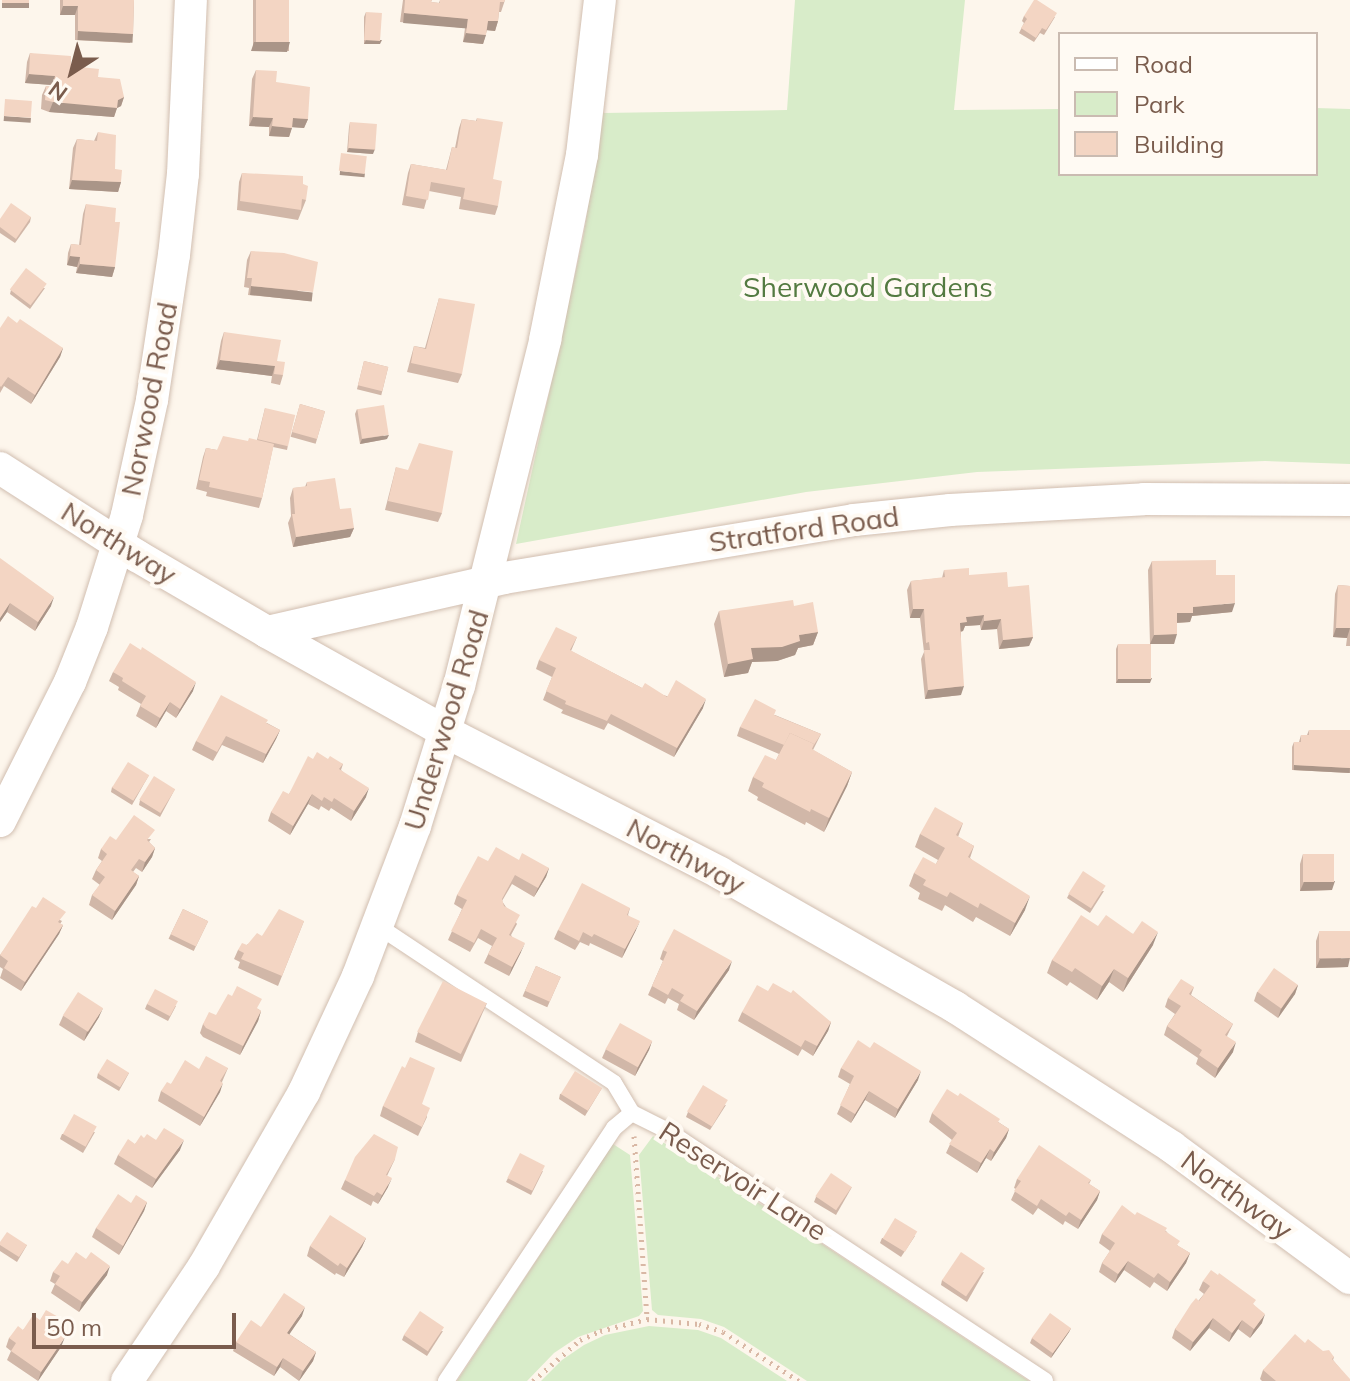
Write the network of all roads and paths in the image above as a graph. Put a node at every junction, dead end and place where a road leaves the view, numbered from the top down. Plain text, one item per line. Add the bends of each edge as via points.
1 (191, 0) edge
2 (600, 0) edge
3 (0, 468) edge
4 (1350, 500) edge
5 (119, 544) junction
6 (487, 581) junction
7 (267, 632) junction
8 (446, 732) junction
9 (0, 821) edge
10 (378, 926) junction
11 (632, 1113) junction
12 (636, 1168) dead end
13 (1350, 1278) edge
14 (647, 1319) junction
15 (127, 1381) edge
16 (446, 1381) edge
17 (533, 1381) edge
18 (799, 1381) edge
19 (1045, 1381) edge

1 - 5 street, Norwood Road via 174,255 152,400
2 - 6 street, Underwood Road via 575,193
3 - 5 street, Northway
4 - 6 street, Stratford Road via 1144,499 950,510 776,532
5 - 7 street, Northway
5 - 9 street, Norwood Road via 70,682
6 - 7 street, Stratford Road
6 - 8 street, Underwood Road
7 - 8 street, Northway
8 - 10 street, Underwood Road
8 - 13 street, Northway via 720,873 955,1007 1172,1147
10 - 11 lane via 614,1083
10 - 15 street, Underwood Road via 336,1027 272,1151
11 - 16 lane, Reservoir Lane via 614,1128
11 - 19 lane, Reservoir Lane via 649,1119
12 - 14 path
14 - 17 path via 580,1340
14 - 18 path via 723,1332

